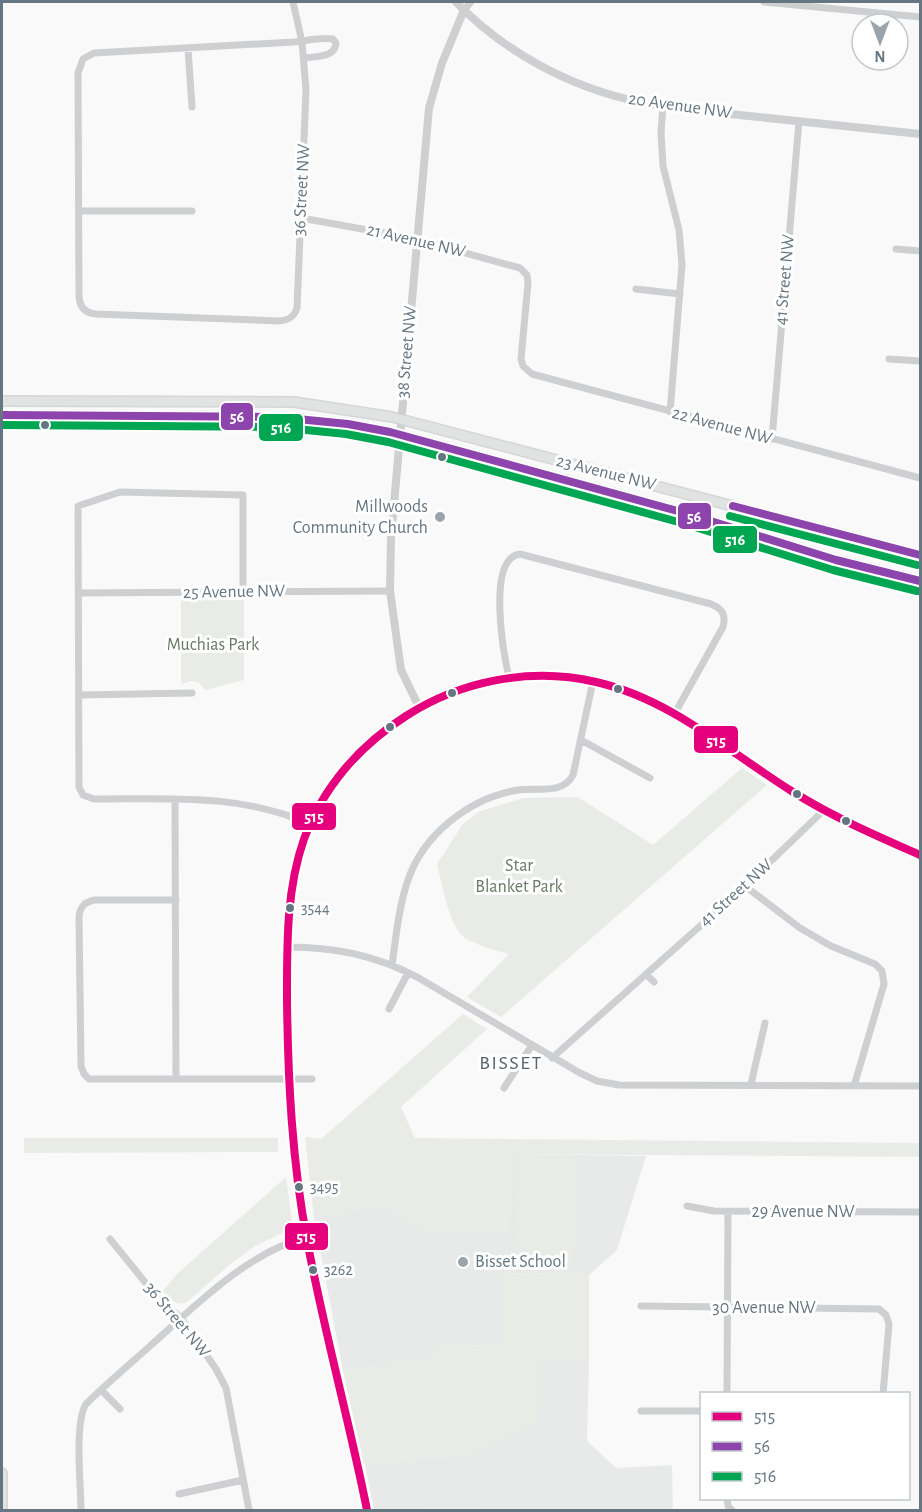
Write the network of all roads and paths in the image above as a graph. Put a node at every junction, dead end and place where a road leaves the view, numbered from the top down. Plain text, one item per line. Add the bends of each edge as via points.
1 (293, 2) edge
2 (456, 2) edge
3 (471, 2) edge
4 (764, 2) edge
5 (464, 10) junction
6 (921, 17) edge
7 (302, 42) junction
8 (188, 48) junction
9 (304, 58) junction
10 (663, 106) junction
11 (192, 107) dead end
12 (799, 121) junction
13 (921, 134) edge
14 (79, 211) junction
15 (192, 211) dead end
16 (301, 218) junction
17 (417, 239) junction
18 (896, 249) dead end
19 (921, 252) edge
20 (636, 289) dead end
21 (680, 294) junction
22 (889, 359) dead end
23 (921, 362) edge
24 (525, 369) joint
25 (2, 401) edge
26 (670, 412) junction
27 (2, 415) edge
28 (402, 420) junction
29 (401, 435) junction
30 (772, 439) junction
31 (921, 478) edge
32 (921, 555) edge
33 (921, 581) edge
34 (390, 591) junction
35 (243, 592) junction
36 (79, 594) junction
37 (509, 678) junction
38 (593, 681) junction
39 (192, 693) dead end
40 (79, 695) junction
41 (419, 707) junction
42 (675, 713) junction
43 (581, 740) junction
44 (650, 778) dead end
45 (175, 799) junction
46 (824, 810) junction
47 (310, 824) junction
48 (921, 855) edge
49 (745, 886) junction
50 (176, 900) junction
51 (287, 946) junction
52 (392, 965) junction
53 (408, 973) junction
54 (646, 974) junction
55 (654, 982) dead end
56 (389, 1009) dead end
57 (765, 1023) dead end
58 (532, 1045) junction
59 (552, 1058) junction
60 (176, 1079) junction
61 (289, 1079) junction
62 (312, 1079) dead end
63 (751, 1084) junction
64 (854, 1086) junction
65 (921, 1086) edge
66 (504, 1088) dead end
67 (687, 1206) dead end
68 (728, 1212) junction
69 (921, 1212) edge
70 (307, 1238) junction
71 (110, 1239) dead end
72 (640, 1306) dead end
73 (728, 1308) junction
74 (181, 1318) junction
75 (101, 1390) junction
76 (727, 1392) edge
77 (883, 1392) edge
78 (120, 1409) dead end
79 (700, 1411) edge
80 (641, 1412) dead end
81 (2, 1473) edge
82 (243, 1480) junction
83 (179, 1494) dead end
84 (2, 1510) edge
85 (81, 1510) edge
86 (249, 1510) edge
87 (367, 1510) edge

1 - 7 street, 36 Street NW
2 - 5 street, 20 Avenue NW
3 - 5 street, 38 Street NW
4 - 6 street
5 - 10 street, 20 Avenue NW via 507,46 563,76 610,95
5 - 17 street, 38 Street NW via 429,108
7 - 8 street
7 - 9 street, 36 Street NW
7 - 9 street via 327,38 336,43 332,54
8 - 11 street
8 - 14 street via 94,53 82,58 78,73
9 - 16 street, 36 Street NW
10 - 12 street, 20 Avenue NW
10 - 21 street via 663,166 681,240
12 - 13 street, 20 Avenue NW
12 - 30 street, 41 Street NW
14 - 15 street
14 - 16 street, 36 Street NW via 78,295 84,310 96,314 279,321 290,318 297,308
16 - 17 street, 21 Avenue NW
17 - 24 street, 21 Avenue NW via 523,270 528,283 521,353
17 - 28 street, 38 Street NW
18 - 19 street
20 - 21 street
21 - 26 street
22 - 23 street
24 - 26 street, 22 Avenue NW via 535,376
25 - 28 main road, 23 Avenue NW via 294,402
26 - 30 street, 22 Avenue NW
27 - 29 main road, 23 Avenue NW via 277,417 348,424
28 - 29 street, 38 Street NW
28 - 32 main road, 23 Avenue NW
29 - 33 main road, 23 Avenue NW
29 - 34 street, 38 Street NW
30 - 31 street, 22 Avenue NW
34 - 35 street, 25 Avenue NW
34 - 41 street, 38 Street NW via 401,670
35 - 36 street, 25 Avenue NW
35 - 36 street via 243,495 120,492 78,506
36 - 40 street
37 - 38 street via 546,676
37 - 41 street via 470,686
37 - 42 street via 501,641 500,609 506,567 513,556 526,555 711,604 724,614 723,627
38 - 42 street via 628,691
38 - 43 street
39 - 40 street
40 - 45 street via 78,783 82,795 94,799
41 - 47 street via 359,752 334,783
42 - 46 street
43 - 44 street
43 - 52 street via 573,775 567,783 495,796 459,814 434,837 407,883
45 - 47 street via 251,804
45 - 50 street
46 - 48 street
46 - 49 street, 41 Street NW
47 - 51 street via 290,890
49 - 54 street, 41 Street NW
49 - 64 street via 800,928 882,971 884,984
50 - 60 street
50 - 60 street via 95,900 83,904 79,928 84,1074 89,1079
51 - 52 street via 332,948
51 - 61 street
52 - 53 street
53 - 56 street
53 - 58 street
54 - 55 street
54 - 59 street, 41 Street NW
57 - 63 street
58 - 59 street
58 - 66 street
59 - 63 street via 589,1078 611,1084
60 - 61 street
61 - 62 street
61 - 70 street
63 - 64 street
64 - 65 street
67 - 68 street, 29 Avenue NW
68 - 69 street, 29 Avenue NW
68 - 73 street
70 - 74 street via 257,1258
70 - 87 street
71 - 74 street, 36 Street NW via 153,1292
72 - 73 street, 30 Avenue NW
73 - 76 street
73 - 77 street, 30 Avenue NW via 879,1309 890,1324
74 - 75 street
74 - 82 street, 36 Street NW via 209,1356 226,1388
75 - 78 street
75 - 85 street via 86,1404 81,1418
79 - 80 street
81 - 84 main road
82 - 83 street
82 - 86 street, 36 Street NW

